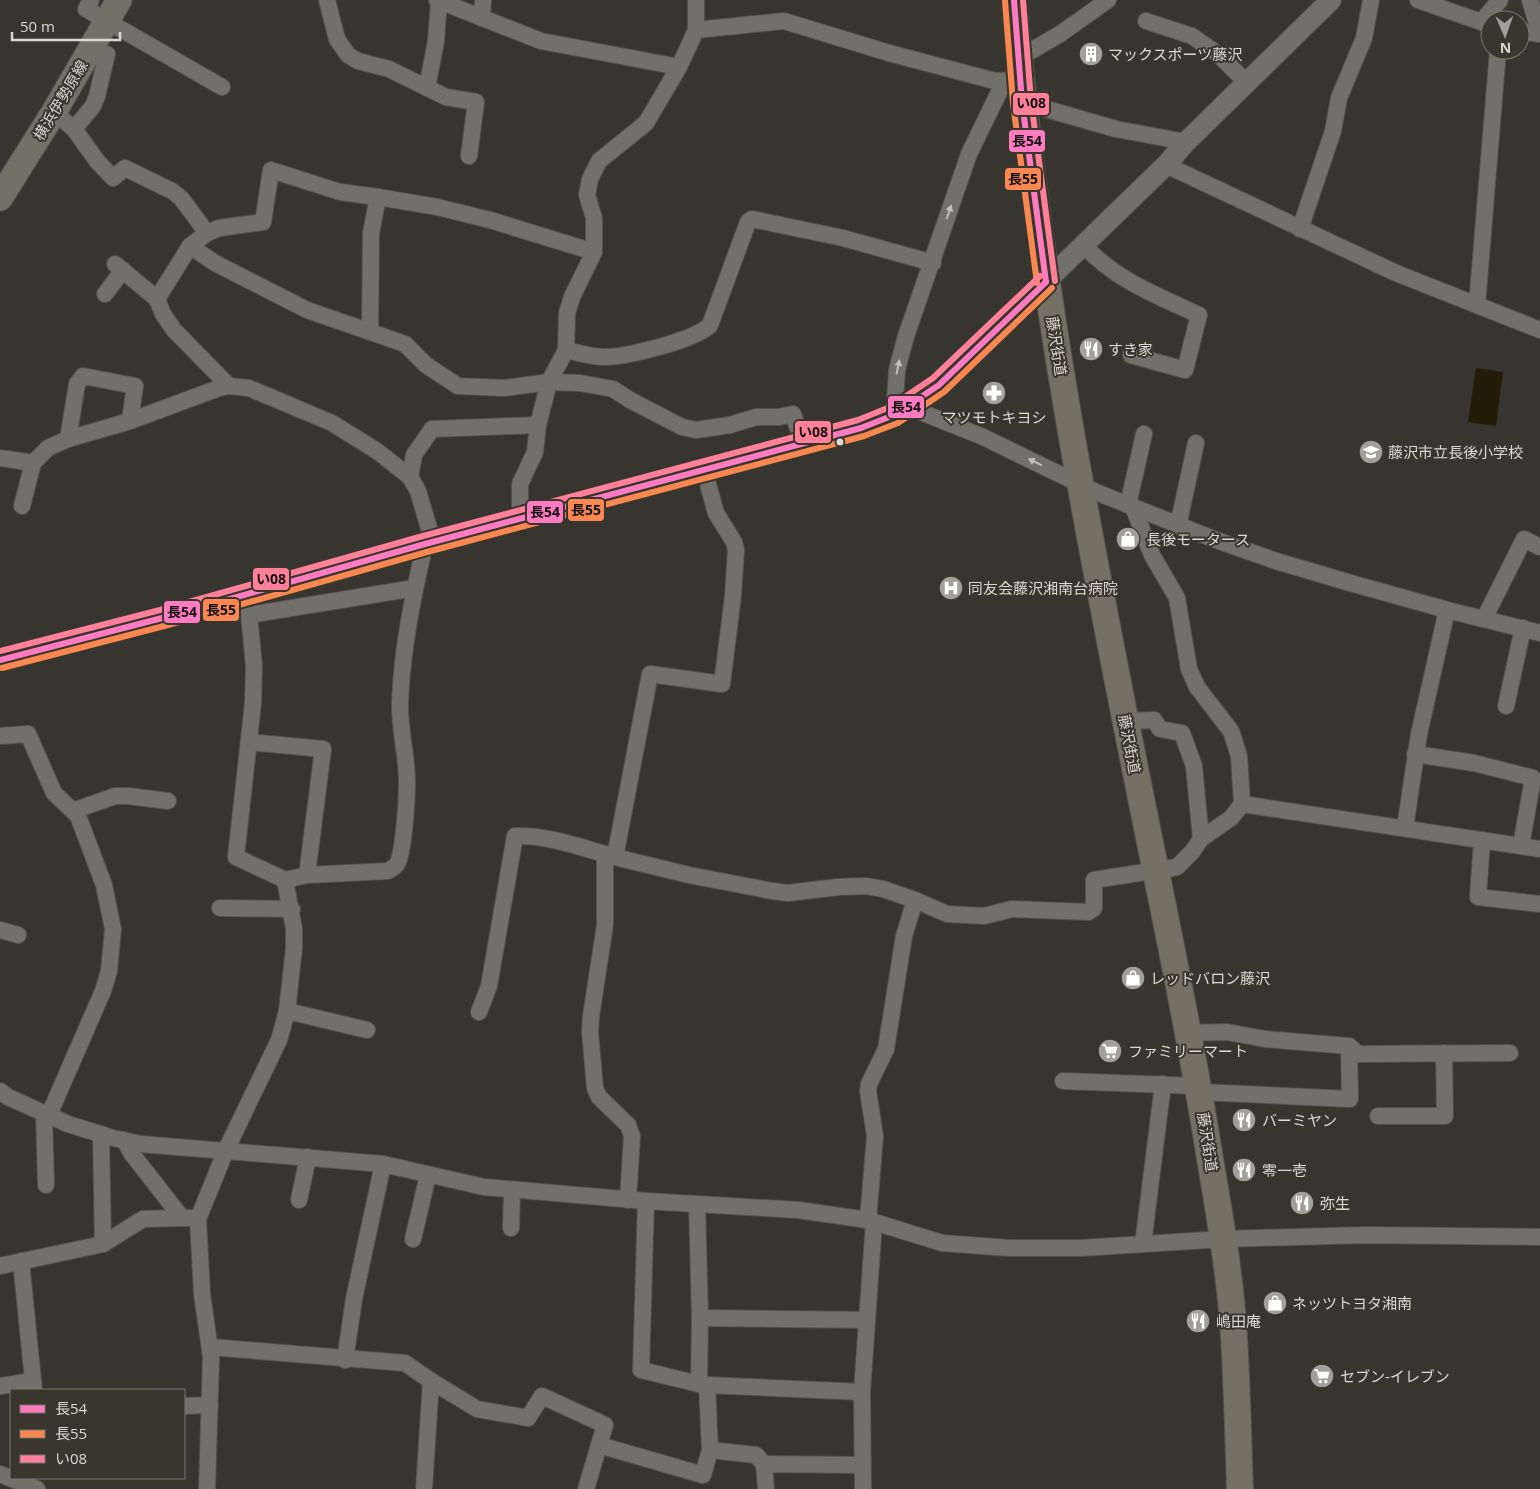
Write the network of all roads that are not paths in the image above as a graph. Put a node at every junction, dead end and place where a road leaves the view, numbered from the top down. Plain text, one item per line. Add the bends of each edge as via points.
1 (91, 0) edge
2 (118, 0) edge
3 (327, 0) edge
4 (438, 0) edge
5 (483, 0) edge
6 (696, 0) edge
7 (1014, 0) edge
8 (1108, 0) edge
9 (1331, 0) edge
10 (1371, 0) edge
11 (1418, 0) edge
12 (1530, 0) edge
13 (482, 18) junction
14 (1146, 21) dead end
15 (107, 22) junction
16 (1480, 22) edge
17 (696, 30) junction
18 (1540, 34) edge
19 (106, 54) dead end
20 (1497, 60) edge
21 (679, 67) junction
22 (1017, 81) junction
23 (1247, 83) junction
24 (222, 87) dead end
25 (427, 88) junction
26 (54, 112) junction
27 (74, 129) junction
28 (1186, 142) junction
29 (468, 156) dead end
30 (1166, 165) junction
31 (378, 197) junction
32 (0, 198) edge
33 (1300, 229) junction
34 (206, 233) junction
35 (1083, 244) junction
36 (190, 246) junction
37 (594, 252) junction
38 (933, 263) junction
39 (1046, 282) junction
40 (105, 294) dead end
41 (157, 299) junction
42 (1477, 305) junction
43 (1540, 330) edge
44 (370, 331) junction
45 (566, 350) junction
46 (1132, 355) dead end
47 (549, 382) junction
48 (229, 386) junction
49 (901, 411) junction
50 (130, 420) junction
51 (538, 425) junction
52 (1144, 434) dead end
53 (68, 439) junction
54 (1196, 443) dead end
55 (803, 444) junction
56 (0, 458) edge
57 (34, 463) junction
58 (704, 470) junction
59 (410, 477) junction
60 (1079, 483) junction
61 (22, 506) dead end
62 (1130, 506) junction
63 (520, 520) junction
64 (1178, 526) junction
65 (429, 543) junction
66 (1540, 546) edge
67 (415, 588) junction
68 (247, 594) junction
69 (1448, 610) junction
70 (249, 615) junction
71 (1484, 619) junction
72 (1523, 628) junction
73 (1540, 633) edge
74 (0, 660) edge
75 (1506, 706) dead end
76 (1126, 721) junction
77 (0, 736) edge
78 (249, 742) junction
79 (1415, 754) junction
80 (168, 801) dead end
81 (1242, 804) junction
82 (73, 811) junction
83 (1406, 828) junction
84 (1200, 839) junction
85 (1482, 840) junction
86 (1521, 846) junction
87 (1540, 849) edge
88 (610, 856) junction
89 (1156, 871) junction
90 (307, 875) junction
91 (285, 880) junction
92 (915, 900) junction
93 (1540, 904) edge
94 (220, 908) dead end
95 (292, 909) junction
96 (0, 930) edge
97 (18, 934) dead end
98 (287, 1011) junction
99 (479, 1012) dead end
100 (367, 1030) dead end
101 (1188, 1033) junction
102 (1349, 1046) junction
103 (1510, 1052) dead end
104 (1444, 1053) junction
105 (1063, 1080) dead end
106 (1163, 1084) junction
107 (1199, 1089) junction
108 (0, 1091) edge
109 (46, 1114) junction
110 (1378, 1116) dead end
111 (102, 1134) junction
112 (124, 1140) junction
113 (226, 1150) junction
114 (308, 1157) junction
115 (383, 1164) junction
116 (428, 1175) junction
117 (46, 1185) dead end
118 (512, 1190) junction
119 (299, 1200) dead end
120 (628, 1200) junction
121 (646, 1201) junction
122 (697, 1204) junction
123 (190, 1218) junction
124 (871, 1221) junction
125 (511, 1228) dead end
126 (1540, 1237) edge
127 (413, 1239) dead end
128 (1223, 1239) junction
129 (103, 1244) junction
130 (1143, 1244) junction
131 (21, 1261) junction
132 (0, 1266) edge
133 (700, 1318) junction
134 (867, 1320) junction
135 (210, 1347) junction
136 (345, 1360) junction
137 (431, 1381) junction
138 (703, 1385) junction
139 (0, 1386) edge
140 (33, 1386) edge
141 (862, 1392) junction
142 (210, 1405) junction
143 (185, 1406) edge
144 (599, 1445) junction
145 (710, 1450) junction
146 (764, 1464) junction
147 (861, 1465) junction
148 (17, 1479) edge
149 (37, 1489) edge
150 (207, 1489) edge
151 (424, 1489) edge
152 (586, 1489) edge
153 (766, 1489) edge
154 (862, 1489) edge
155 (1240, 1489) edge

1 - 15 street via 86,9
2 - 15 main road, 横浜伊勢原線
3 - 25 street via 337,39 348,55 389,69
4 - 13 street
4 - 25 street via 436,41
5 - 13 street
6 - 17 street
7 - 22 highway, 藤沢街道
8 - 22 street via 1060,34
9 - 23 street
10 - 33 street via 1364,38 1339,98 1333,131
11 - 16 street
12 - 18 street
13 - 21 street via 541,40
14 - 23 street via 1192,36 1219,55
15 - 24 street
15 - 26 main road, 横浜伊勢原線
17 - 21 street
17 - 22 street via 784,21 996,81
19 - 27 street via 93,106
20 - 42 street
21 - 37 street via 646,123 599,161 590,179 587,195 594,218
22 - 28 street via 1116,129
38 -> 22 street via 969,154 1000,90
22 - 39 highway, 藤沢街道
23 - 28 street
25 - 29 street via 446,97 476,102
26 - 27 street
26 - 32 main road, 横浜伊勢原線
27 - 34 street via 113,178 125,168 172,191 186,203
28 - 30 street
30 - 33 street
30 - 35 street
31 - 34 street via 340,192 271,170 263,222
31 - 37 street via 490,220
31 - 44 street via 371,233
33 - 42 street via 1396,273
34 - 36 street
35 - 39 street
35 - 46 street via 1095,258 1132,284 1199,315 1185,370
36 - 41 street
36 - 44 street via 215,263 307,310
37 - 45 street via 567,313
38 - 45 street via 843,238 752,220 748,222 710,326 706,329 629,354 606,357
49 -> 38 street via 897,370
39 - 49 street via 939,385
39 - 60 highway, 藤沢街道
40 - 41 street via 119,267
41 - 48 street via 174,330
42 - 43 street
44 - 47 street via 405,344 426,365 458,386 504,388
45 - 47 street
47 - 51 street
47 - 55 street via 613,389 682,427 696,430 756,417 793,414
48 - 50 street
48 - 59 street via 249,388 332,423 377,451
49 - 55 street via 861,428
60 -> 49 street via 982,436
50 - 53 street
50 - 53 street via 135,386 82,376 77,384
51 - 59 street via 432,429 414,455
51 - 63 street via 535,452 520,484
52 - 62 street
53 - 57 street via 48,448
54 - 64 street
55 - 58 street
56 - 57 street
57 - 61 street
58 - 63 street
58 - 88 street via 716,513 736,550 722,684 650,674
59 - 65 street via 418,492
60 - 62 street
60 - 76 highway, 藤沢街道
62 - 64 street
62 - 81 street via 1152,555 1177,598 1189,669 1197,687 1231,731 1239,756
63 - 65 street
64 - 69 street via 1276,561
65 - 67 street
65 - 68 street
66 - 71 street via 1524,539
67 - 70 street
67 - 90 street via 400,704 407,781 398,863 388,871
68 - 70 street
68 - 74 street
69 - 71 street
69 - 79 street
70 - 78 street via 254,666
71 - 72 street
72 - 73 street
72 - 75 street
76 - 84 street via 1154,720 1160,729 1182,733 1194,766
76 - 89 highway, 藤沢街道
77 - 82 street via 28,734 54,793
78 - 90 street via 323,749
78 - 91 street via 236,857
79 - 83 street
79 - 86 street via 1474,763 1533,778
80 - 82 street via 115,796
81 - 83 street
81 - 84 street via 1231,818
82 - 109 street via 78,816 104,885 113,929 109,971 103,991
83 - 85 street
84 - 89 street via 1177,867
85 - 86 street
85 - 93 street via 1478,897
86 - 87 street
88 - 92 street via 772,891 788,893 866,886
88 - 99 street via 552,839 515,836 489,986
88 - 120 street via 605,924 590,1032 595,1088 599,1098 628,1125 632,1136
89 - 92 street via 1094,880 1094,908 1089,912 1012,909 984,916 947,914
89 - 101 highway, 藤沢街道
90 - 91 street
91 - 95 street
92 - 124 street via 904,936 886,1049 868,1091 875,1136
94 - 95 street
95 - 98 street via 294,948
96 - 97 street
98 - 100 street
98 - 113 street via 279,1040
101 - 102 street via 1227,1032 1265,1039
101 - 107 highway, 藤沢街道
102 - 104 street via 1358,1054
102 - 107 street via 1350,1099
103 - 104 street
104 - 110 street via 1445,1116
105 - 106 street
106 - 107 street
106 - 130 street
107 - 128 highway, 藤沢街道
108 - 109 street
109 - 111 street
109 - 117 street
111 - 112 street
111 - 129 street
112 - 113 street
112 - 123 street via 132,1154
113 - 114 street
113 - 123 street
114 - 115 street
114 - 119 street
115 - 116 street
115 - 136 street via 354,1299
116 - 118 street via 484,1188
116 - 127 street
118 - 120 street
118 - 125 street
120 - 121 street
121 - 122 street
121 - 138 street via 641,1370
122 - 124 street via 798,1210
122 - 133 street
123 - 129 street via 143,1219
123 - 135 street
124 - 130 street via 942,1243 1009,1248
124 - 134 street
126 - 128 street via 1365,1235
128 - 130 street
128 - 155 highway, 藤沢街道 via 1233,1321
129 - 131 street
131 - 132 street
131 - 140 street
133 - 134 street
133 - 138 street
134 - 141 street
135 - 136 street
135 - 142 street
136 - 137 street via 406,1363
137 - 144 street via 477,1409 528,1418 542,1396 605,1425
137 - 151 street
138 - 141 street
138 - 145 street
139 - 140 street
141 - 147 street
142 - 143 street
142 - 150 street
144 - 145 street via 703,1475
144 - 152 street
145 - 146 street via 756,1455
146 - 147 street
146 - 153 street
147 - 154 street
148 - 149 street

